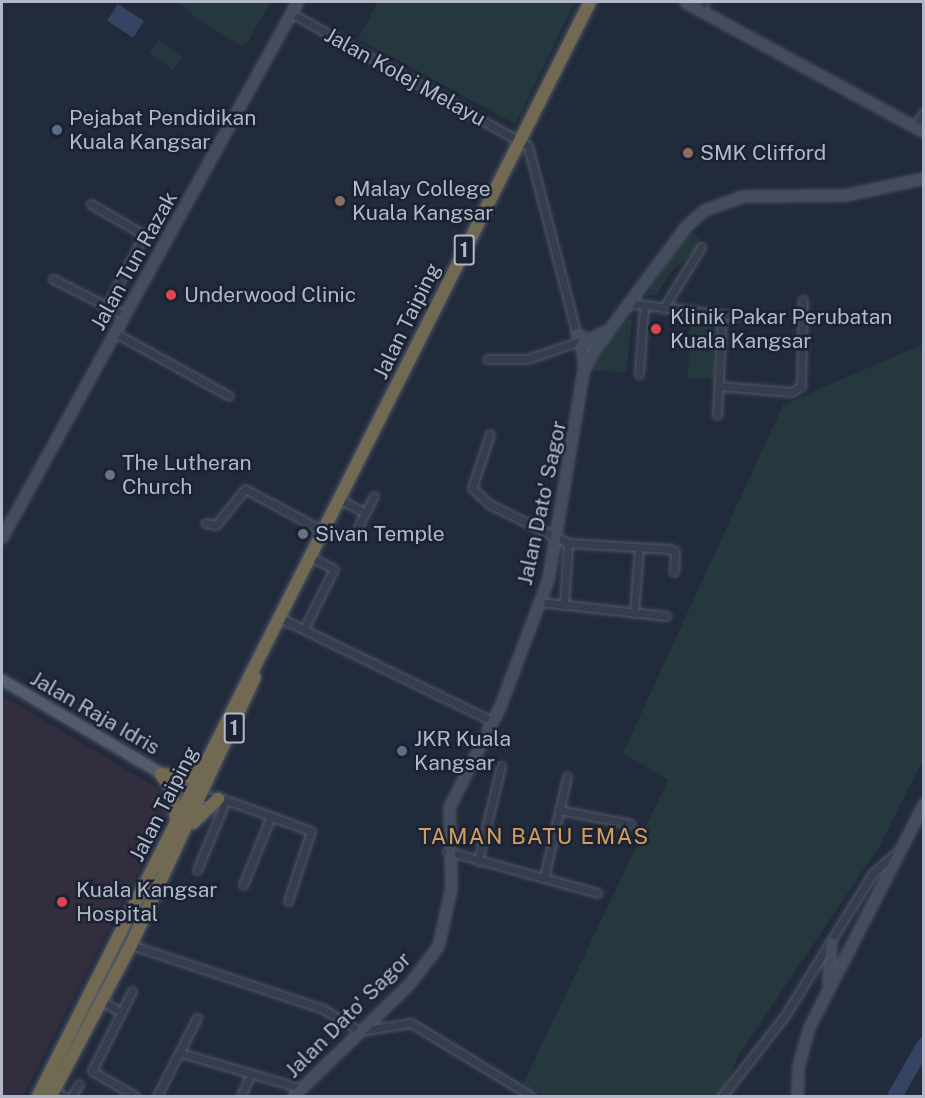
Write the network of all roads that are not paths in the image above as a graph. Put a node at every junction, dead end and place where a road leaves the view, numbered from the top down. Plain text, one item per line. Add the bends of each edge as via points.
1 (297, 2) edge
2 (590, 2) edge
3 (685, 2) edge
4 (702, 6) edge
5 (291, 13) junction
6 (924, 112) edge
7 (919, 130) edge
8 (518, 140) junction
9 (924, 178) edge
10 (91, 204) dead end
11 (701, 247) dead end
12 (53, 279) dead end
13 (803, 300) dead end
14 (628, 303) junction
15 (107, 306) junction
16 (644, 308) junction
17 (663, 309) junction
18 (124, 315) junction
19 (722, 315) junction
20 (736, 316) dead end
21 (609, 329) junction
22 (115, 333) junction
23 (584, 344) junction
24 (488, 359) dead end
25 (586, 364) junction
26 (639, 374) dead end
27 (719, 386) junction
28 (229, 396) dead end
29 (717, 415) dead end
30 (490, 434) dead end
31 (375, 496) dead end
32 (341, 500) junction
33 (365, 513) junction
34 (205, 523) dead end
35 (358, 527) dead end
36 (325, 532) junction
37 (557, 535) junction
38 (2, 537) edge
39 (568, 543) junction
40 (639, 548) junction
41 (312, 558) junction
42 (674, 572) dead end
43 (540, 602) junction
44 (564, 605) junction
45 (634, 613) junction
46 (666, 616) dead end
47 (282, 619) junction
48 (304, 629) junction
49 (261, 658) junction
50 (2, 680) edge
51 (492, 721) junction
52 (501, 766) dead end
53 (202, 770) junction
54 (161, 774) junction
55 (567, 777) dead end
56 (196, 794) junction
57 (222, 800) junction
58 (924, 803) edge
59 (559, 810) junction
60 (272, 816) junction
61 (176, 821) junction
62 (631, 824) dead end
63 (185, 832) junction
64 (447, 851) junction
65 (897, 852) junction
66 (478, 861) junction
67 (197, 870) dead end
68 (544, 878) junction
69 (243, 885) dead end
70 (597, 893) dead end
71 (288, 901) dead end
72 (831, 942) junction
73 (131, 945) junction
74 (828, 987) junction
75 (132, 992) dead end
76 (103, 1002) junction
77 (121, 1012) junction
78 (197, 1018) dead end
79 (74, 1028) junction
80 (359, 1031) junction
81 (181, 1053) junction
82 (251, 1074) junction
83 (79, 1084) dead end
84 (300, 1088) junction
85 (56, 1095) edge
86 (38, 1096) edge
87 (72, 1096) edge
88 (135, 1096) edge
89 (157, 1096) edge
90 (241, 1096) edge
91 (293, 1096) edge
92 (531, 1096) edge
93 (723, 1096) edge
94 (797, 1096) edge

1 - 5 main road, Jalan Tun Razak
2 - 8 highway, Jalan Taiping / 1
3 - 4 main road
4 - 7 main road
5 - 8 street, Jalan Kolej Melayu
5 - 18 main road, Jalan Tun Razak
6 - 7 street
8 - 23 street via 533,156
8 - 32 highway, Jalan Taiping / 1
9 - 14 main road, Jalan Dato' Sagor via 871,192 728,200 685,227
10 - 15 street via 144,235
11 - 17 street
12 - 15 street
13 - 27 street via 801,386 791,392
14 - 16 street
14 - 21 main road, Jalan Dato' Sagor
15 - 18 street
16 - 17 street
16 - 26 street
17 - 19 street
18 - 22 main road, Jalan Tun Razak
19 - 20 street
19 - 27 street
21 - 23 main road, Jalan Dato' Sagor
21 - 23 main road
22 - 28 street
22 - 38 main road, Jalan Tun Razak
23 - 24 street via 526,359
23 - 25 main road
23 - 25 main road, Jalan Dato' Sagor
25 - 37 main road, Jalan Dato' Sagor
27 - 29 street
30 - 37 street via 473,479 477,496
31 - 33 street
32 - 33 street
32 - 36 highway, Jalan Taiping / 1
33 - 35 street
34 - 36 street via 216,525 244,489
36 - 41 highway, Jalan Taiping / 1
37 - 39 street
37 - 43 main road, Jalan Dato' Sagor
39 - 40 street
39 - 44 street
40 - 42 street via 675,551
40 - 45 street
41 - 47 highway, Jalan Taiping / 1
41 - 48 street via 334,569
43 - 44 street
43 - 51 main road, Jalan Dato' Sagor
44 - 45 street
45 - 46 street
47 - 48 street
47 - 49 highway, Jalan Taiping / 1
48 - 51 street
49 - 53 highway, Jalan Taiping / 1
49 - 56 highway, Jalan Taiping / 1
50 - 54 main road, Jalan Raja Idris
51 - 64 main road, Jalan Dato' Sagor via 453,791
52 - 66 street
53 - 54 highway via 186,777
53 - 56 highway, Jalan Taiping / 1
54 - 56 main road, Jalan Raja Idris
54 - 61 highway via 171,790
55 - 59 street
56 - 57 street
56 - 61 highway, Jalan Taiping / 1
56 - 63 highway, Jalan Taiping / 1
57 - 60 street
57 - 63 highway
57 - 67 street
58 - 65 main road
59 - 62 street
59 - 68 street
60 - 69 street
60 - 71 street via 313,836
61 - 79 highway, Jalan Taiping / 1
63 - 73 highway, Jalan Taiping / 1
64 - 66 street
64 - 80 main road, Jalan Dato' Sagor via 449,910 438,946
65 - 72 street via 873,873
65 - 74 main road
66 - 68 street
68 - 70 street
72 - 74 main road
72 - 93 street via 784,1017
73 - 76 highway, Jalan Taiping / 1
73 - 80 street via 323,1009
74 - 94 main road via 801,1046
75 - 77 street
76 - 77 street
76 - 79 highway
76 - 85 highway, Jalan Taiping / 1
77 - 88 street via 92,1071
78 - 81 street
79 - 86 highway, Jalan Taiping / 1
80 - 84 main road, Jalan Dato' Sagor
80 - 92 street via 411,1023
81 - 82 street
81 - 89 street
82 - 84 street
82 - 90 street
83 - 87 street
84 - 91 main road, Jalan Dato' Sagor

